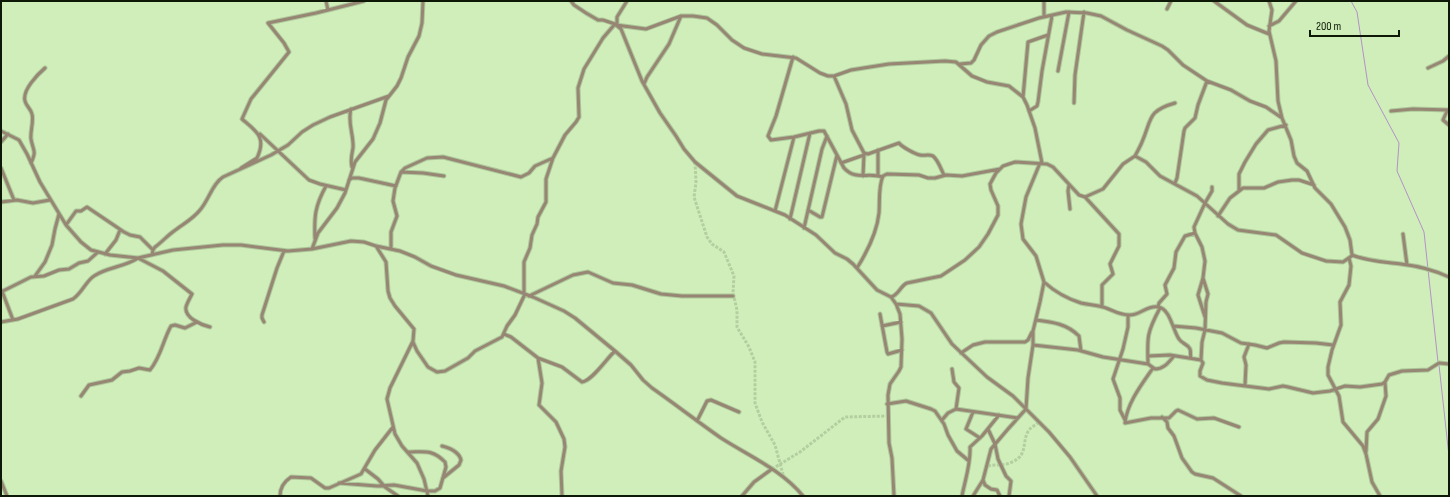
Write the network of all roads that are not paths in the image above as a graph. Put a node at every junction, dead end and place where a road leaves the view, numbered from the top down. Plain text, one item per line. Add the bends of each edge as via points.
1 (326, 1) edge
2 (364, 1) edge
3 (423, 1) edge
4 (571, 1) edge
5 (627, 1) edge
6 (1044, 1) edge
7 (1171, 1) edge
8 (1214, 1) edge
9 (1269, 1) edge
10 (1296, 1) edge
11 (1167, 9) dead end
12 (328, 10) junction
13 (1069, 12) junction
14 (1084, 12) junction
15 (681, 16) junction
16 (1052, 16) junction
17 (1044, 17) junction
18 (616, 24) junction
19 (1269, 26) junction
20 (1269, 34) junction
21 (1048, 35) junction
22 (1449, 56) edge
23 (793, 57) junction
24 (960, 64) junction
25 (46, 68) dead end
26 (1428, 68) dead end
27 (1058, 71) dead end
28 (834, 76) junction
29 (1207, 81) junction
30 (644, 85) junction
31 (388, 96) junction
32 (1023, 97) junction
33 (1074, 103) dead end
34 (1175, 103) dead end
35 (351, 109) junction
36 (1448, 110) edge
37 (346, 111) junction
38 (1029, 111) junction
39 (1391, 111) dead end
40 (349, 116) junction
41 (1282, 118) junction
42 (1286, 125) junction
43 (1449, 125) edge
44 (1, 131) edge
45 (259, 133) junction
46 (810, 133) junction
47 (8, 134) junction
48 (826, 136) junction
49 (794, 137) junction
50 (1, 142) edge
51 (278, 150) junction
52 (878, 150) junction
53 (864, 154) junction
54 (837, 155) junction
55 (1135, 156) junction
56 (553, 158) junction
57 (31, 163) junction
58 (841, 163) junction
59 (1041, 163) junction
60 (1, 168) edge
61 (352, 168) junction
62 (240, 169) junction
63 (1000, 169) junction
64 (401, 172) junction
65 (944, 175) junction
66 (444, 176) dead end
67 (863, 176) junction
68 (880, 176) junction
69 (350, 180) junction
70 (1174, 183) junction
71 (1069, 185) junction
72 (326, 186) junction
73 (396, 186) junction
74 (1314, 186) junction
75 (1212, 187) dead end
76 (346, 190) junction
77 (1239, 190) junction
78 (1085, 197) junction
79 (14, 200) junction
80 (50, 200) junction
81 (1, 202) edge
82 (1205, 203) junction
83 (1070, 209) dead end
84 (808, 210) junction
85 (775, 211) junction
86 (59, 214) junction
87 (1218, 216) junction
88 (790, 219) junction
89 (66, 225) junction
90 (804, 228) junction
91 (120, 230) junction
92 (1195, 233) junction
93 (1403, 234) dead end
94 (315, 240) junction
95 (376, 246) junction
96 (312, 249) junction
97 (390, 249) junction
98 (153, 250) junction
99 (98, 252) junction
100 (284, 252) junction
101 (105, 254) junction
102 (152, 255) junction
103 (1352, 256) junction
104 (138, 258) junction
105 (1349, 258) junction
106 (1406, 265) junction
107 (857, 268) junction
108 (35, 276) junction
109 (1449, 277) edge
110 (1203, 278) junction
111 (1044, 282) junction
112 (2, 292) edge
113 (526, 294) junction
114 (734, 296) dead end
115 (891, 297) junction
116 (896, 304) junction
117 (1102, 307) junction
118 (1159, 307) junction
119 (880, 314) dead end
120 (1128, 316) junction
121 (1205, 318) junction
122 (13, 320) junction
123 (1036, 320) junction
124 (1, 322) edge
125 (197, 322) junction
126 (264, 322) dead end
127 (901, 322) junction
128 (882, 326) junction
129 (1173, 326) junction
130 (210, 327) dead end
131 (1205, 330) junction
132 (1033, 331) junction
133 (504, 334) junction
134 (413, 341) junction
135 (1249, 344) junction
136 (1033, 345) junction
137 (1333, 346) junction
138 (902, 350) junction
139 (615, 351) junction
140 (1081, 351) junction
141 (961, 353) junction
142 (1148, 356) junction
143 (1174, 356) junction
144 (538, 358) junction
145 (1191, 358) junction
146 (1119, 360) junction
147 (1201, 360) junction
148 (1148, 364) junction
149 (1449, 364) edge
150 (1153, 368) junction
151 (952, 369) dead end
152 (1385, 382) junction
153 (1245, 385) junction
154 (1336, 390) junction
155 (81, 396) dead end
156 (887, 404) junction
157 (956, 409) junction
158 (1026, 410) junction
159 (739, 412) dead end
160 (973, 412) junction
161 (999, 415) junction
162 (1018, 418) junction
163 (1162, 418) junction
164 (697, 420) junction
165 (942, 420) junction
166 (1125, 420) junction
167 (393, 427) junction
168 (1239, 427) dead end
169 (988, 429) junction
170 (980, 438) junction
171 (995, 444) junction
172 (442, 446) dead end
173 (408, 452) junction
174 (1366, 454) junction
175 (969, 462) junction
176 (365, 469) junction
177 (772, 469) junction
178 (443, 478) junction
179 (983, 480) junction
180 (1, 481) edge
181 (339, 483) junction
182 (383, 486) junction
183 (427, 491) junction
184 (7, 496) edge
185 (280, 496) edge
186 (398, 496) edge
187 (428, 496) edge
188 (562, 496) edge
189 (742, 496) edge
190 (803, 496) edge
191 (894, 496) edge
192 (962, 496) edge
193 (974, 496) edge
194 (1000, 496) edge
195 (1009, 496) edge
196 (1097, 496) edge
197 (1240, 496) edge
198 (1380, 496) edge

1 - 12 street
2 - 12 street
3 - 31 street via 419,36 399,83
4 - 18 street via 583,12 598,20
5 - 18 street via 617,17
6 - 17 street
7 - 11 street
8 - 20 street via 1247,25
9 - 19 street via 1272,10
10 - 19 street via 1279,21
12 - 45 street via 268,23 289,52 245,110 242,119
13 - 14 street
13 - 16 street
13 - 27 street
14 - 29 street via 1103,17 1162,46 1178,62
14 - 33 street
15 - 18 street via 646,29
15 - 23 street via 707,18 738,45 750,51
15 - 30 street via 669,44
16 - 17 street
16 - 21 street
17 - 24 street via 989,36 971,63
18 - 30 street via 621,29
18 - 56 street via 603,38 584,69 578,88 579,117 565,135
19 - 20 street
20 - 41 street via 1276,61 1277,94
21 - 32 street via 1028,42
21 - 38 street via 1038,102 1037,106
22 - 26 street
23 - 28 street via 820,73
23 - 49 street via 768,136 771,140
24 - 28 street via 951,61 889,64 851,70
24 - 32 street via 972,76 1009,86
25 - 57 street via 34,78 24,96 33,115 31,136 35,153
28 - 53 street via 846,104 852,130
29 - 41 street via 1266,107
29 - 70 street via 1195,118 1184,131 1177,178
30 - 85 street via 660,113 695,162 737,196
31 - 35 street
31 - 61 street via 377,132
32 - 38 street
34 - 55 street via 1165,106 1150,118
35 - 37 street
35 - 40 street
36 - 39 street
36 - 43 street via 1443,120
37 - 40 street
37 - 51 street via 313,125
38 - 59 street via 1035,128
40 - 61 street via 353,141
41 - 42 street
42 - 74 street via 1296,160 1307,171
42 - 77 street via 1268,130 1256,144 1239,174
44 - 47 street
45 - 51 street
45 - 62 street via 261,142 258,157
46 - 48 street via 822,131
46 - 49 street
46 - 88 street
47 - 50 street
47 - 57 street via 19,140
48 - 54 street
48 - 84 street
49 - 85 street
51 - 62 street via 267,158
51 - 72 street via 309,180
52 - 53 street
52 - 65 street via 899,143 903,148 919,155 930,155
52 - 68 street
53 - 58 street
53 - 67 street
54 - 58 street
54 - 84 street via 822,217
55 - 70 street via 1146,162 1160,176
55 - 78 street via 1123,164 1103,189
56 - 64 street via 535,166 521,177 443,157 427,158 404,168
56 - 113 street via 546,179 546,202 538,217 524,262
57 - 80 street
58 - 67 street via 848,172
59 - 63 street via 1015,162
59 - 71 street via 1054,167
59 - 111 street via 1026,197 1021,227 1023,241 1036,256
60 - 79 street
61 - 69 street
62 - 98 street via 218,180 211,195 191,220 171,233
63 - 65 street via 962,176
63 - 115 street via 990,184 998,206 998,215 979,247 941,276 907,283
64 - 66 street
64 - 73 street
65 - 68 street via 934,178 893,174
67 - 68 street
68 - 107 street via 876,229
69 - 73 street via 359,178
69 - 76 street
70 - 82 street
71 - 78 street
71 - 83 street
72 - 76 street
72 - 94 street via 315,211
73 - 97 street via 393,201 397,216 391,232
74 - 77 street via 1292,180 1264,188 1245,187
74 - 103 street via 1331,204 1345,227
75 - 82 street
76 - 94 street
77 - 87 street
78 - 117 street via 1120,235 1119,246 1110,264 1113,274 1102,285
79 - 80 street via 33,203
79 - 81 street
80 - 86 street
82 - 87 street
82 - 92 street via 1194,225
84 - 90 street
85 - 88 street
86 - 89 street
86 - 108 street via 52,246
87 - 105 street via 1238,230 1276,235 1300,252 1315,258 1339,262
88 - 90 street
89 - 91 street via 76,211 88,206
89 - 99 street via 80,242
90 - 107 street via 822,239 835,253
91 - 98 street via 140,237
91 - 101 street
92 - 110 street via 1205,261
92 - 118 street via 1185,236 1178,248 1174,268 1165,285 1167,294 1159,303
93 - 106 street
94 - 96 street
95 - 96 street via 351,241
95 - 97 street
95 - 134 street via 386,262 390,298 414,329
96 - 100 street
97 - 113 street via 456,275
98 - 102 street
99 - 101 street
99 - 108 street via 88,261 70,268 44,276
100 - 102 street via 232,244 173,250
100 - 126 street via 262,315
101 - 104 street
102 - 104 street
103 - 105 street
103 - 106 street
104 - 122 street via 94,275 73,299
104 - 125 street via 163,271 192,294 186,309
105 - 137 street via 1349,285 1340,302 1341,325
106 - 109 street
107 - 115 street via 877,290
108 - 112 street
110 - 121 street via 1208,294
110 - 121 street via 1198,295
111 - 117 street via 1081,303
111 - 123 street
112 - 122 street
113 - 114 street via 573,275 588,272 614,283 632,285 661,294
113 - 133 street
113 - 139 street via 575,318
115 - 116 street
116 - 127 street
116 - 141 street via 914,305 928,311
117 - 120 street
118 - 120 street via 1147,308
118 - 129 street via 1166,312
118 - 142 street via 1149,332
119 - 128 street
120 - 146 street via 1128,327
121 - 131 street
122 - 124 street
123 - 132 street
123 - 140 street via 1058,323 1072,330 1080,336
125 - 130 street
125 - 155 street via 185,328 171,326 158,358 150,370 138,368 122,372 112,380 89,385
127 - 128 street
127 - 138 street
128 - 138 street via 888,354
129 - 131 street
129 - 145 street via 1178,339 1189,348
131 - 135 street via 1226,334 1241,344
131 - 147 street
132 - 136 street
132 - 141 street via 1025,342 985,342
133 - 134 street via 475,351 466,360 441,372 426,365
133 - 144 street
134 - 167 street via 388,393
135 - 137 street via 1267,348 1284,342
135 - 153 street via 1244,357
136 - 140 street
136 - 158 street
137 - 154 street via 1328,371 1329,379
138 - 156 street via 901,367 890,384
139 - 144 street via 585,382 562,367
139 - 164 street via 647,384
140 - 146 street
141 - 158 street
142 - 143 street
142 - 148 street
143 - 145 street
143 - 150 street via 1161,368
144 - 188 street via 542,383 539,405 556,422 564,439
145 - 147 street
146 - 148 street
146 - 166 street via 1113,382
147 - 153 street via 1199,375 1203,378
148 - 150 street
149 - 152 street via 1439,363 1428,370 1408,370 1392,374
150 - 166 street via 1140,386
151 - 157 street via 954,382 959,388
152 - 154 street
152 - 174 street via 1386,396 1379,417 1367,434
153 - 154 street via 1271,389 1283,386 1313,393
154 - 174 street via 1341,401 1343,422 1363,446
156 - 165 street via 911,402 935,411
156 - 191 street
157 - 160 street
157 - 165 street
158 - 162 street
158 - 196 street via 1061,446
159 - 164 street via 711,400 707,402
160 - 161 street
160 - 170 street via 966,429
161 - 162 street
161 - 169 street
162 - 171 street
163 - 166 street via 1129,423 1125,423
163 - 168 street via 1170,418 1176,411 1180,411 1198,419 1214,418
163 - 197 street via 1167,421 1182,458 1192,472 1213,478
164 - 177 street
165 - 175 street via 957,451
167 - 173 street via 399,442
167 - 176 street via 374,450
169 - 170 street
169 - 171 street
170 - 175 street via 970,447
171 - 179 street via 990,451
171 - 195 street via 999,461 1011,481
172 - 178 street via 454,451 461,460 459,465
173 - 178 street via 428,451 438,456 446,464
173 - 183 street via 422,474
174 - 198 street via 1372,482
175 - 192 street
176 - 181 street via 359,476
176 - 182 street
177 - 189 street via 754,482
177 - 190 street
178 - 183 street via 440,488
179 - 193 street
179 - 194 street via 985,485 997,490
180 - 184 street
181 - 182 street
181 - 185 street via 325,488 311,478 292,477 282,486
182 - 183 street via 394,485
182 - 186 street
183 - 187 street

